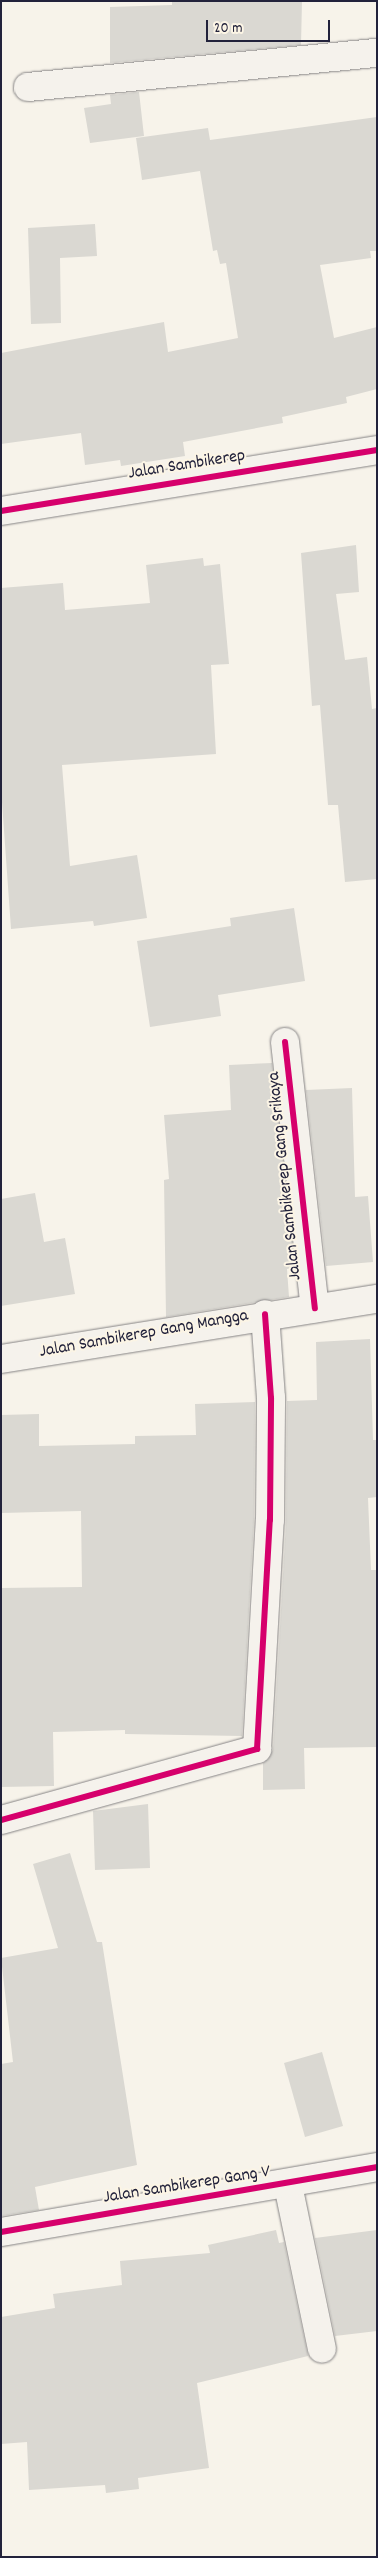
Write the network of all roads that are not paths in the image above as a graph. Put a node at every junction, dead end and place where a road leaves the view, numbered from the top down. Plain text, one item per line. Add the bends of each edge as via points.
1 (377, 53) edge
2 (28, 87) dead end
3 (377, 450) edge
4 (1, 511) edge
5 (285, 1042) dead end
6 (377, 1299) edge
7 (315, 1308) junction
8 (264, 1314) junction
9 (1, 1359) edge
10 (1, 1820) edge
11 (377, 2167) edge
12 (288, 2185) junction
13 (1, 2232) edge
14 (322, 2349) dead end

1 - 2 street
3 - 4 street, Jalan Sambikerep
5 - 7 street, Jalan Sambikerep Gang Srikaya
6 - 7 street, Jalan Sambikerep Gang Mangga
7 - 8 street, Jalan Sambikerep Gang Mangga
8 - 9 street, Jalan Sambikerep Gang Mangga
8 - 10 street via 271,1398 270,1520 257,1749
11 - 12 street, Jalan Sambikerep Gang V
12 - 13 street, Jalan Sambikerep Gang V
12 - 14 street

